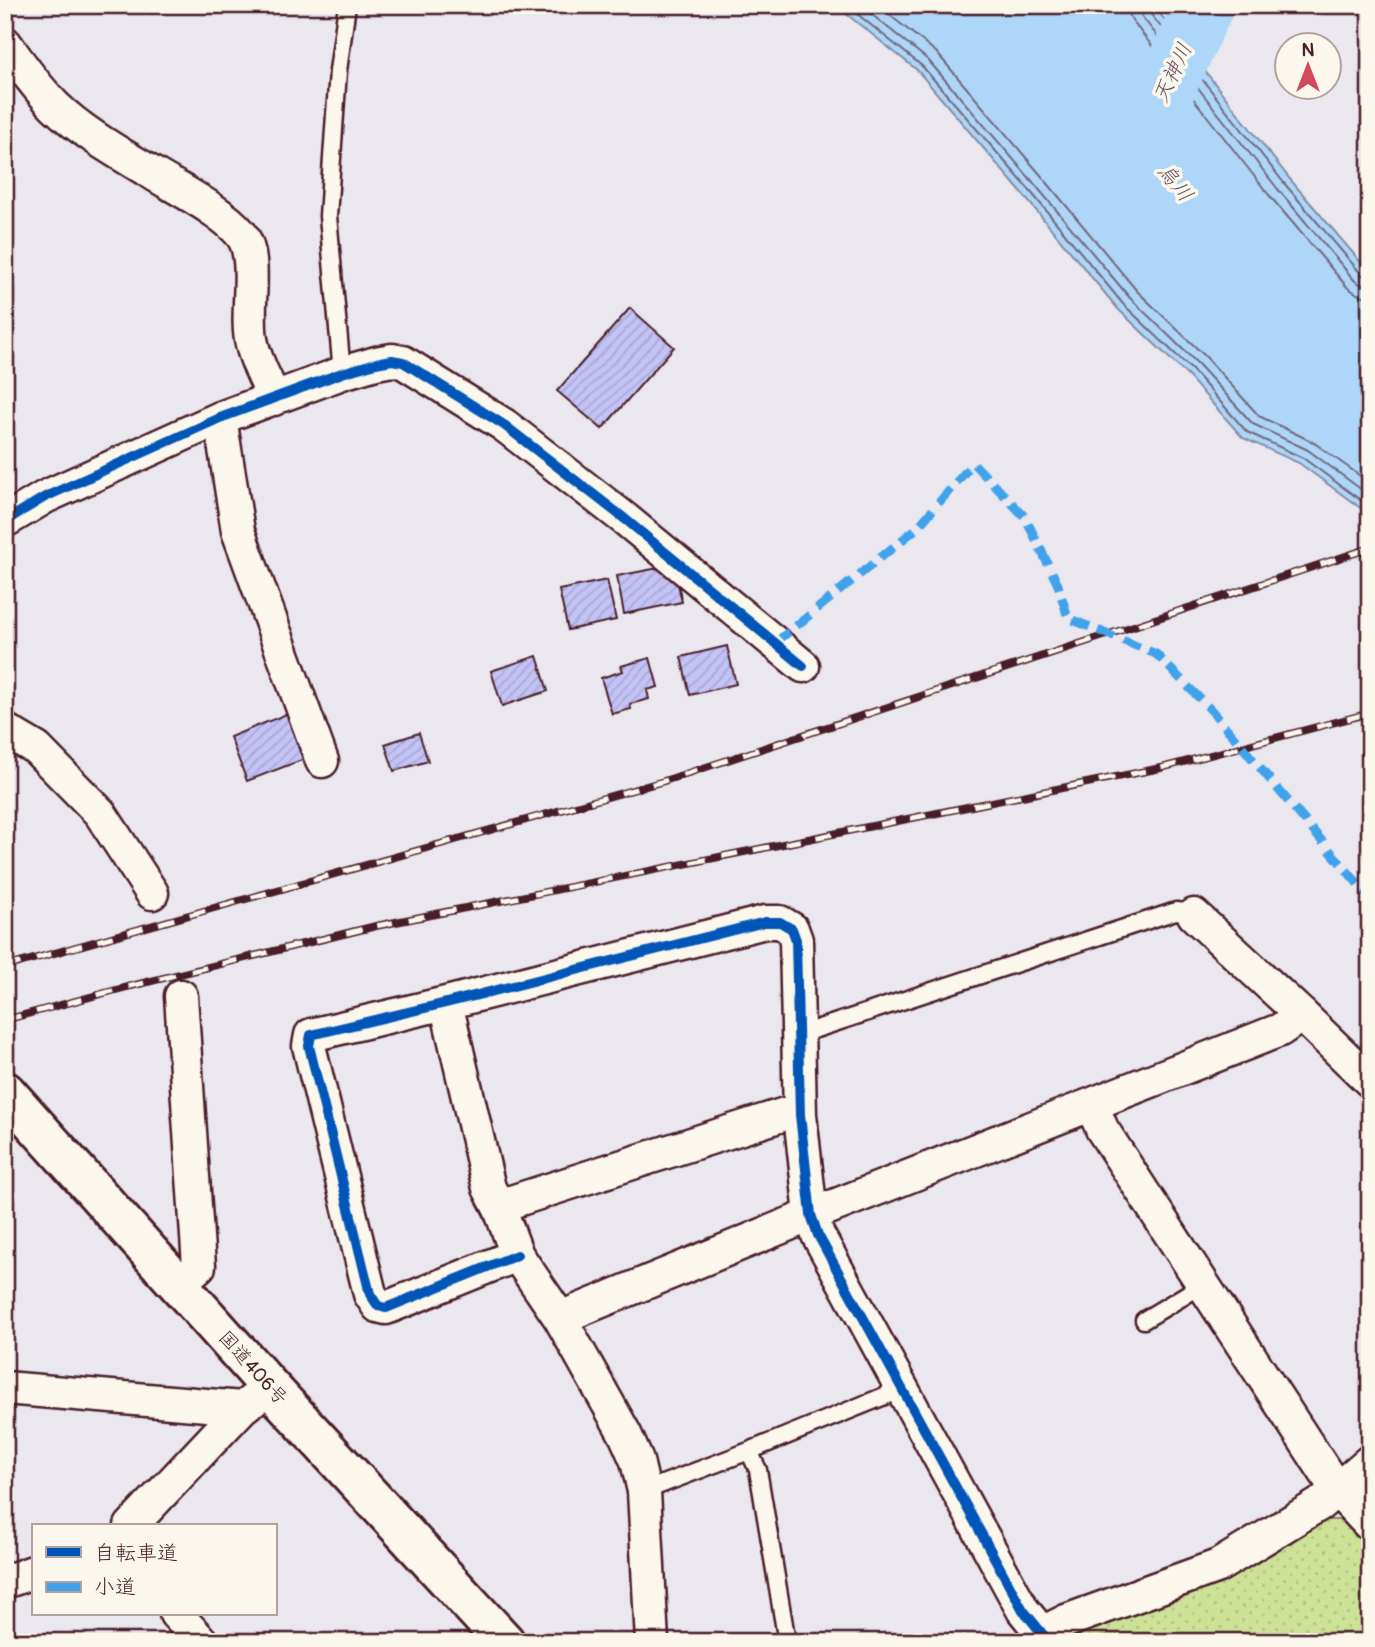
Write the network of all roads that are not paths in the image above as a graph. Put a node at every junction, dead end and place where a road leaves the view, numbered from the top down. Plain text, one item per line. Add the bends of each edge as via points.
1 (346, 5) edge
2 (5, 43) edge
3 (342, 373) junction
4 (274, 399) junction
5 (220, 418) junction
6 (5, 521) edge
7 (803, 666) dead end
8 (5, 730) edge
9 (322, 761) dead end
10 (152, 893) dead end
11 (1194, 915) joint
12 (181, 996) dead end
13 (446, 1003) junction
14 (1302, 1015) junction
15 (797, 1032) junction
16 (1370, 1081) edge
17 (5, 1091) edge
18 (1092, 1105) junction
19 (800, 1115) junction
20 (500, 1209) junction
21 (811, 1215) junction
22 (517, 1255) junction
23 (178, 1285) junction
24 (1202, 1285) junction
25 (561, 1318) junction
26 (1144, 1320) dead end
27 (5, 1388) edge
28 (901, 1389) junction
29 (255, 1397) junction
30 (749, 1451) junction
31 (1370, 1461) edge
32 (1337, 1490) junction
33 (644, 1491) junction
34 (133, 1524) edge
35 (1370, 1525) edge
36 (32, 1572) edge
37 (5, 1582) edge
38 (178, 1616) edge
39 (1046, 1637) edge
40 (202, 1642) edge
41 (505, 1642) edge
42 (652, 1642) edge
43 (787, 1642) edge

1 - 3 lane via 328,216
2 - 4 street via 56,107 241,234 250,264 252,346
3 - 4 street
3 - 7 street via 392,360 404,362 504,425
4 - 5 street
5 - 6 street via 45,497
5 - 9 street via 238,531
8 - 10 street via 37,749 100,813
11 - 14 street
11 - 15 lane via 1177,911
12 - 23 street via 199,1266
13 - 15 street via 765,922 780,922 792,929 796,940
13 - 20 street via 489,1188
13 - 22 street via 311,1035 309,1046 370,1294 378,1307 386,1308
14 - 16 street
14 - 18 street via 1280,1030
15 - 19 street
17 - 23 highway, 国道406号
18 - 21 street
18 - 24 street via 1102,1129
19 - 20 street via 785,1114
19 - 21 street
20 - 22 street
21 - 25 street
21 - 28 street
22 - 25 street
23 - 29 highway, 国道406号
24 - 26 lane
24 - 32 street
25 - 33 street via 625,1434
27 - 29 street
28 - 30 lane
28 - 39 street via 1023,1610
29 - 34 street
29 - 41 highway, 国道406号
30 - 33 lane
30 - 43 lane via 758,1470
31 - 32 street
32 - 35 street
32 - 39 street via 1218,1566 1066,1621
33 - 42 street
36 - 37 street
38 - 40 street

